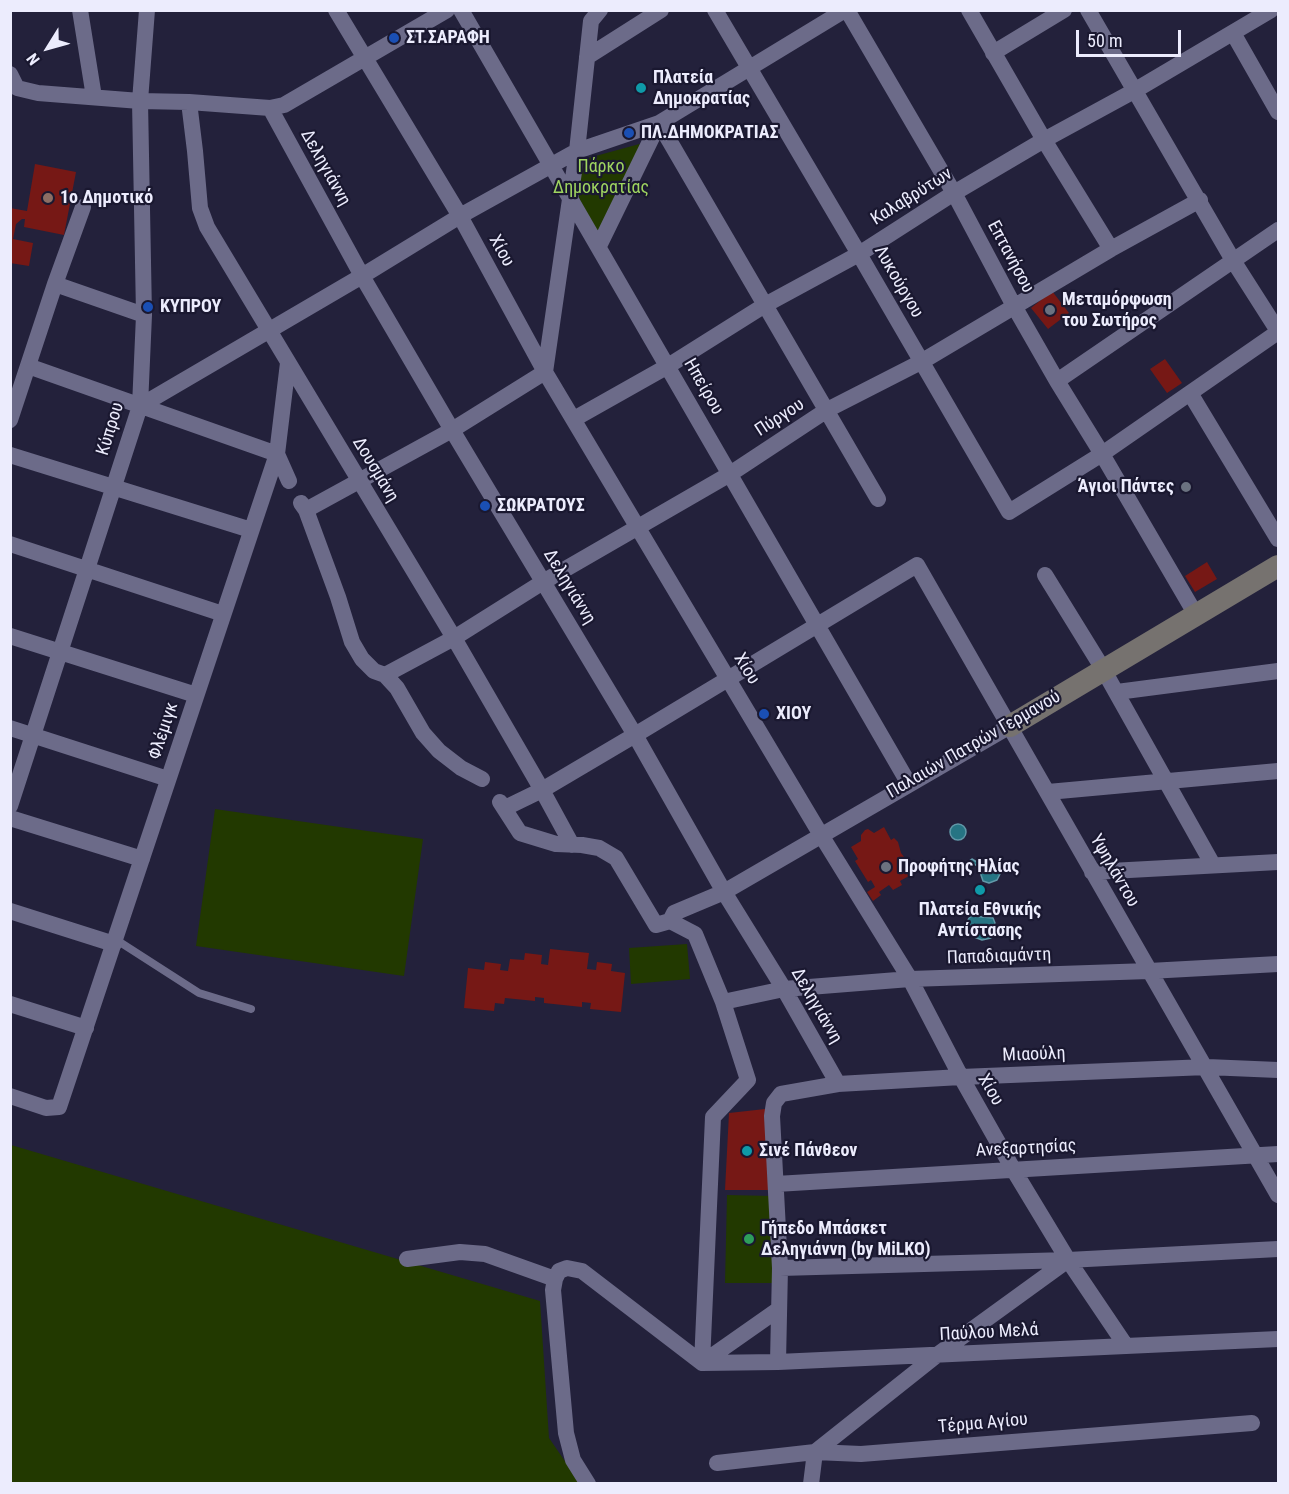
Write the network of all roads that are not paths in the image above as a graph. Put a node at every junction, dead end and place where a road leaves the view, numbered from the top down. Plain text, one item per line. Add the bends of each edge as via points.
1 (80, 10) edge
2 (147, 10) edge
3 (336, 10) edge
4 (447, 10) edge
5 (461, 10) edge
6 (661, 10) edge
7 (715, 10) edge
8 (846, 10) edge
9 (969, 10) edge
10 (1064, 10) edge
11 (1088, 10) edge
12 (1271, 10) edge
13 (592, 14) edge
14 (1233, 33) junction
15 (993, 53) junction
16 (587, 57) junction
17 (366, 58) junction
18 (750, 68) junction
19 (14, 81) edge
20 (1134, 91) junction
21 (94, 97) junction
22 (140, 101) junction
23 (189, 102) junction
24 (270, 108) junction
25 (1278, 112) edge
26 (659, 123) junction
27 (1044, 140) junction
28 (577, 151) junction
29 (551, 166) junction
30 (954, 193) junction
31 (570, 197) junction
32 (1200, 200) junction
33 (83, 207) dead end
34 (460, 216) junction
35 (1278, 230) edge
36 (599, 246) junction
37 (1111, 249) junction
38 (859, 254) junction
39 (1234, 262) junction
40 (362, 276) junction
41 (55, 284) junction
42 (765, 305) junction
43 (1014, 306) junction
44 (144, 315) junction
45 (269, 331) junction
46 (1278, 332) edge
47 (921, 362) junction
48 (288, 363) junction
49 (28, 366) junction
50 (668, 366) junction
51 (545, 372) junction
52 (1057, 381) junction
53 (1190, 393) junction
54 (140, 406) junction
55 (826, 410) junction
56 (574, 419) junction
57 (10, 420) edge
58 (452, 430) junction
59 (277, 454) junction
60 (1102, 454) junction
61 (10, 455) edge
62 (730, 474) junction
63 (289, 481) dead end
64 (360, 482) junction
65 (114, 487) junction
66 (878, 500) dead end
67 (639, 528) junction
68 (252, 530) junction
69 (1278, 539) edge
70 (10, 544) edge
71 (1278, 566) edge
72 (87, 569) junction
73 (1045, 575) dead end
74 (543, 582) junction
75 (223, 614) junction
76 (1196, 615) junction
77 (818, 626) junction
78 (10, 636) edge
79 (454, 638) junction
80 (60, 652) junction
81 (1104, 669) junction
82 (1278, 671) edge
83 (385, 675) junction
84 (729, 679) junction
85 (1117, 692) junction
86 (196, 695) junction
87 (1010, 726) junction
88 (10, 728) edge
89 (33, 735) junction
90 (635, 735) junction
91 (1278, 771) edge
92 (168, 779) junction
93 (482, 779) dead end
94 (1167, 781) junction
95 (909, 784) junction
96 (542, 790) junction
97 (1048, 792) junction
98 (10, 806) edge
99 (10, 818) edge
100 (821, 835) junction
101 (572, 845) junction
102 (142, 859) junction
103 (1278, 862) edge
104 (1213, 865) junction
105 (1092, 872) junction
106 (724, 892) junction
107 (10, 911) edge
108 (670, 921) junction
109 (115, 941) junction
110 (1278, 964) edge
111 (1149, 971) junction
112 (910, 979) junction
113 (784, 989) junction
114 (723, 1002) junction
115 (10, 1004) edge
116 (252, 1009) dead end
117 (86, 1028) junction
118 (1207, 1067) junction
119 (1278, 1070) edge
120 (961, 1077) junction
121 (838, 1084) junction
122 (10, 1096) edge
123 (1278, 1154) edge
124 (1257, 1155) junction
125 (1013, 1169) junction
126 (776, 1184) junction
127 (1278, 1194) edge
128 (1278, 1249) edge
129 (407, 1259) dead end
130 (1068, 1260) junction
131 (780, 1268) junction
132 (555, 1279) junction
133 (779, 1309) junction
134 (1278, 1339) edge
135 (1126, 1346) junction
136 (937, 1354) junction
137 (778, 1362) junction
138 (702, 1363) junction
139 (1251, 1423) dead end
140 (815, 1452) junction
141 (717, 1463) dead end
142 (588, 1484) edge
143 (811, 1484) edge

1 - 21 street
2 - 22 street, Κύπρου
3 - 17 street, Χίου
4 - 17 street
5 - 29 street, Ηπείρου
6 - 16 street
7 - 18 street, Λυκούργου
8 - 18 street
8 - 30 street, Επτανήσου
9 - 15 street
10 - 15 street
11 - 20 street
12 - 14 street, Καλαβρύτων
13 - 16 street
14 - 20 street, Καλαβρύτων
14 - 25 street
15 - 27 street
16 - 28 street
17 - 24 street via 284,105
17 - 34 street, Χίου
18 - 26 street
18 - 38 street, Λυκούργου
19 - 21 street via 38,93
20 - 27 street, Καλαβρύτων
20 - 32 street
21 - 22 street
22 - 23 street
22 - 44 street, Κύπρου
23 - 24 street
23 - 45 street, Δουσμάνη via 200,208 207,227
24 - 40 street, Δεληγιάννη
26 - 28 street
26 - 36 street
26 - 42 street
27 - 30 street, Καλαβρύτων
27 - 37 street
28 - 29 street
28 - 31 street
29 - 31 street, Ηπείρου
29 - 34 street
30 - 38 street, Καλαβρύτων
30 - 43 street, Επτανήσου
31 - 36 street, Ηπείρου
31 - 51 street
32 - 37 street, Πύργου
32 - 39 street
33 - 41 street
34 - 40 street
34 - 51 street, Χίου
35 - 39 street
36 - 50 street, Ηπείρου
37 - 43 street, Πύργου
38 - 42 street, Καλαβρύτων
38 - 47 street, Λυκούργου
39 - 46 street
39 - 52 street
40 - 45 street
40 - 58 street, Δεληγιάννη
41 - 44 street
41 - 49 street
42 - 50 street, Καλαβρύτων
42 - 55 street
43 - 47 street, Πύργου
43 - 52 street, Επτανήσου
44 - 54 street, Κύπρου
45 - 48 street, Δουσμάνη
45 - 54 street
46 - 53 street
47 - 55 street, Πύργου
47 - 60 street, Λυκούργου via 1008,512
48 - 59 street, Φλέμιγκ
48 - 64 street, Δουσμάνη
49 - 54 street
49 - 57 street
50 - 56 street, Καλαβρύτων
50 - 62 street, Ηπείρου
51 - 56 street, Χίου
51 - 58 street
52 - 60 street, Επτανήσου
53 - 60 street
53 - 69 street
54 - 59 street
54 - 65 street, Κύπρου
55 - 62 street, Πύργου
55 - 66 street
56 - 67 street, Χίου
58 - 64 street
58 - 74 street, Δεληγιάννη
59 - 63 street
59 - 68 street, Φλέμιγκ
60 - 76 street, Επτανήσου
61 - 65 street
62 - 67 street, Πύργου
62 - 77 street, Ηπείρου
64 - 79 street, Δουσμάνη
64 - 83 street via 304,507 352,642 362,659
65 - 68 street
65 - 72 street, Κύπρου
67 - 74 street, Πύργου
67 - 84 street, Χίου
68 - 75 street, Φλέμιγκ
70 - 72 street
71 - 76 street, Παλαιών Πατρών Γερμανού
72 - 75 street
72 - 80 street, Κύπρου
73 - 81 street
74 - 79 street, Πύργου
74 - 90 street, Δεληγιάννη
75 - 86 street, Φλέμιγκ
76 - 81 street, Παλαιών Πατρών Γερμανού
77 - 84 street
77 - 87 street, Υψηλάντου via 917,565
77 - 95 street, Ηπείρου
78 - 80 street
79 - 83 street, Πύργου
79 - 96 street, Δουσμάνη
80 - 86 street
80 - 89 street, Κύπρου
81 - 85 street
81 - 87 street, Παλαιών Πατρών Γερμανού
82 - 85 street
83 - 93 street via 439,751
84 - 90 street
84 - 100 street, Χίου
85 - 94 street
86 - 92 street, Φλέμιγκ
87 - 95 street, Παλαιών Πατρών Γερμανού
87 - 97 street, Υψηλάντου
88 - 89 street
89 - 92 street
89 - 98 street, Κύπρου
90 - 96 street
90 - 106 street, Δεληγιάννη
91 - 94 street
92 - 102 street, Φλέμιγκ
94 - 97 street
94 - 104 street
95 - 100 street, Παλαιών Πατρών Γερμανού
96 - 101 street, Δουσμάνη
96 - 101 street via 502,805 520,833
97 - 105 street, Υψηλάντου
99 - 102 street
100 - 106 street, Παλαιών Πατρών Γερμανού
100 - 112 street, Χίου
101 - 108 street via 599,848 616,858 656,925
102 - 109 street, Φλέμιγκ
103 - 104 street
104 - 105 street
105 - 111 street, Υψηλάντου
106 - 108 street, Παλαιών Πατρών Γερμανού via 674,913
106 - 113 street, Δεληγιάννη
107 - 109 street
108 - 114 street via 695,934
109 - 116 lane via 199,993
109 - 117 street, Φλέμιγκ
110 - 111 street, Παπαδιαμάντη
111 - 112 street, Παπαδιαμάντη
111 - 118 street, Υψηλάντου
112 - 113 street, Παπαδιαμάντη
112 - 120 street, Χίου
113 - 114 street, Παπαδιαμάντη
113 - 121 street, Δεληγιάννη
114 - 138 street via 748,1080 714,1117
115 - 117 street
117 - 122 street, Φλέμιγκ via 60,1107 46,1108
118 - 119 street, Μιαούλη
118 - 120 street, Μιαούλη
118 - 124 street, Υψηλάντου
120 - 121 street, Μιαούλη
120 - 125 street, Χίου
121 - 126 street, Μιαούλη via 781,1094 774,1103
123 - 124 street, Ανεξαρτησίας
124 - 125 street, Ανεξαρτησίας
124 - 127 street, Υψηλάντου
125 - 126 street, Ανεξαρτησίας
125 - 130 street, Χίου
126 - 131 street
128 - 130 street
129 - 132 street via 460,1252 485,1254
130 - 131 street
130 - 135 street, Χίου
130 - 136 street
131 - 133 street
132 - 138 street via 559,1271 567,1268 582,1271
132 - 142 street via 566,1433 573,1460
133 - 137 street
133 - 138 street
134 - 135 street, Παύλου Μελά
135 - 136 street, Παύλου Μελά
136 - 137 street, Παύλου Μελά
136 - 140 street
137 - 138 street, Παύλου Μελά
139 - 140 street, Τέρμα Αγίου via 861,1454
140 - 141 street, Τέρμα Αγίου
140 - 143 street

